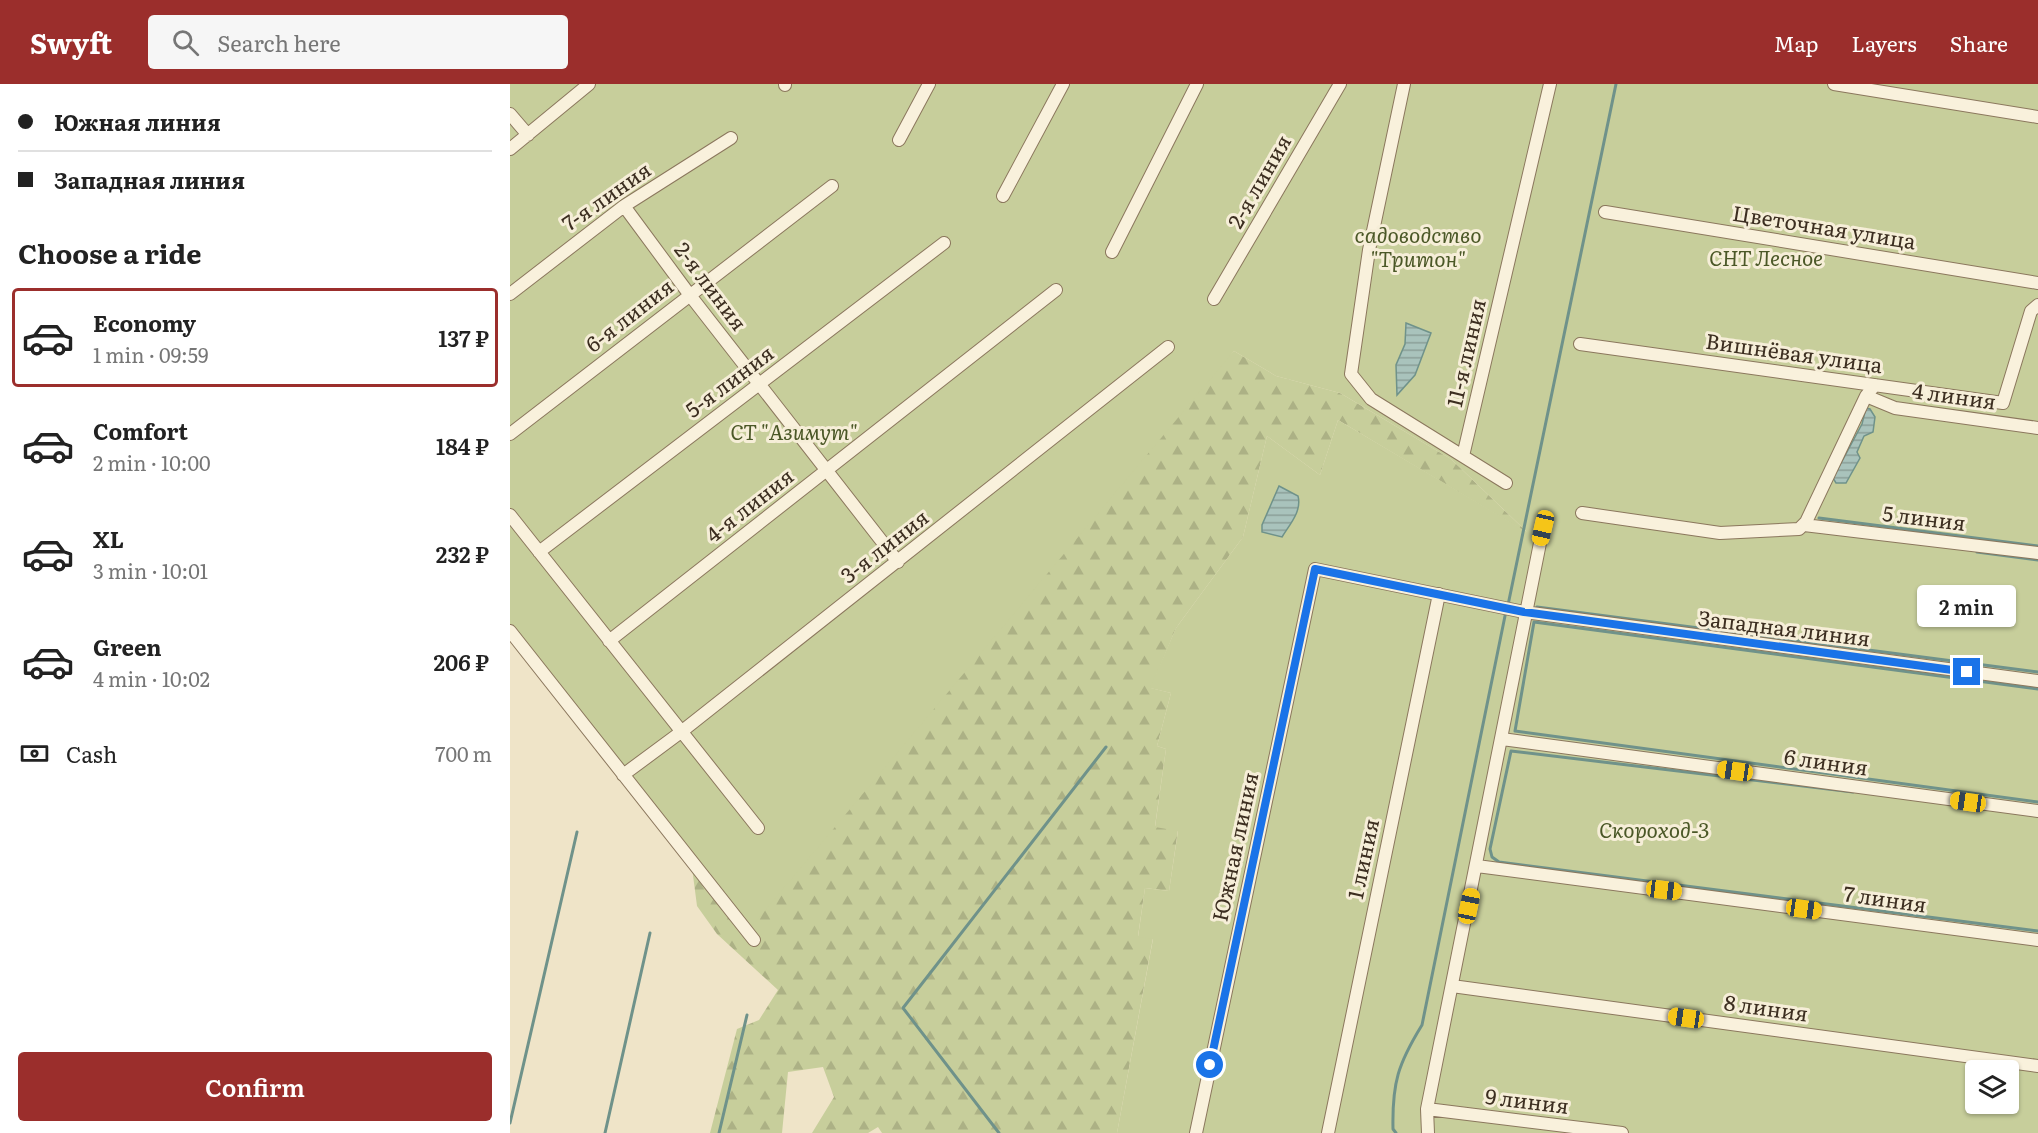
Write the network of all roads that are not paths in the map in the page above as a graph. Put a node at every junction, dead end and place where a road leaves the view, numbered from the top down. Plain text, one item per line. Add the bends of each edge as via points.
1 (589, 84) edge
2 (928, 84) edge
3 (1063, 84) edge
4 (1197, 84) edge
5 (1340, 84) edge
6 (1404, 84) edge
7 (1550, 84) edge
8 (1834, 84) edge
9 (510, 114) edge
10 (2038, 117) edge
11 (528, 135) junction
12 (731, 138) dead end
13 (899, 140) dead end
14 (510, 149) edge
15 (832, 186) dead end
16 (1003, 196) dead end
17 (624, 206) junction
18 (1605, 212) dead end
19 (944, 243) dead end
20 (1112, 252) dead end
21 (2038, 283) edge
22 (1056, 290) dead end
23 (510, 294) edge
24 (689, 294) junction
25 (1214, 299) dead end
26 (2038, 305) edge
27 (1580, 344) dead end
28 (1168, 347) dead end
29 (760, 384) junction
30 (1875, 385) junction
31 (1866, 396) junction
32 (2038, 428) edge
33 (510, 434) edge
34 (1463, 456) junction
35 (826, 471) junction
36 (1506, 483) dead end
37 (1582, 513) dead end
38 (510, 515) edge
39 (1804, 525) junction
40 (1543, 528) dead end
41 (539, 552) junction
42 (2038, 553) edge
43 (898, 562) junction
44 (1315, 569) joint
45 (1439, 594) junction
46 (1513, 609) junction
47 (510, 631) edge
48 (609, 641) junction
49 (2038, 681) edge
50 (681, 732) junction
51 (1502, 739) junction
52 (623, 774) junction
53 (2038, 811) edge
54 (758, 828) dead end
55 (1477, 866) junction
56 (754, 940) dead end
57 (2038, 940) edge
58 (1452, 986) junction
59 (2038, 1066) edge
60 (1427, 1109) junction
61 (1196, 1133) edge
62 (1328, 1133) edge
63 (1428, 1133) edge
64 (1622, 1133) edge

1 - 11 street
2 - 13 street
3 - 16 street
4 - 20 street
5 - 25 street, 2-я линия
6 - 34 street via 1369,250 1351,374 1371,399
7 - 34 street, 11-я линия
8 - 10 street
9 - 11 street
11 - 14 street
12 - 17 street, 7-я линия
15 - 24 street, 6-я линия
17 - 23 street, 7-я линия
17 - 24 street, 2-я линия
18 - 21 street, Цветочная улица
19 - 29 street, 5-я линия
22 - 35 street, 4-я линия
24 - 29 street, 2-я линия
24 - 33 street, 6-я линия
26 - 30 street, Вишнёвая улица via 2031,311 2003,403
27 - 30 street, Вишнёвая улица
28 - 43 street, 3-я линия
29 - 35 street, 2-я линия
29 - 41 street, 5-я линия
30 - 31 street
31 - 32 street, 4 линия via 1895,408
31 - 39 street
34 - 36 street
35 - 43 street, 2-я линия
35 - 48 street, 4-я линия
37 - 39 street, 5 линия via 1720,533 1799,529
38 - 41 street
39 - 42 street, 5 линия
40 - 46 street
41 - 48 street
43 - 50 street, 3-я линия
44 - 45 street, Западная линия
44 - 61 street, Южная линия
45 - 46 street, Западная линия
45 - 62 street, 1 линия
46 - 49 street, Западная линия
46 - 51 street
47 - 52 street
48 - 50 street
50 - 52 street, 3-я линия
50 - 54 street
51 - 53 street, 6 линия
51 - 55 street
52 - 56 street
55 - 57 street, 7 линия
55 - 58 street
58 - 59 street, 8 линия
58 - 60 street
60 - 63 street
60 - 64 street, 9 линия

